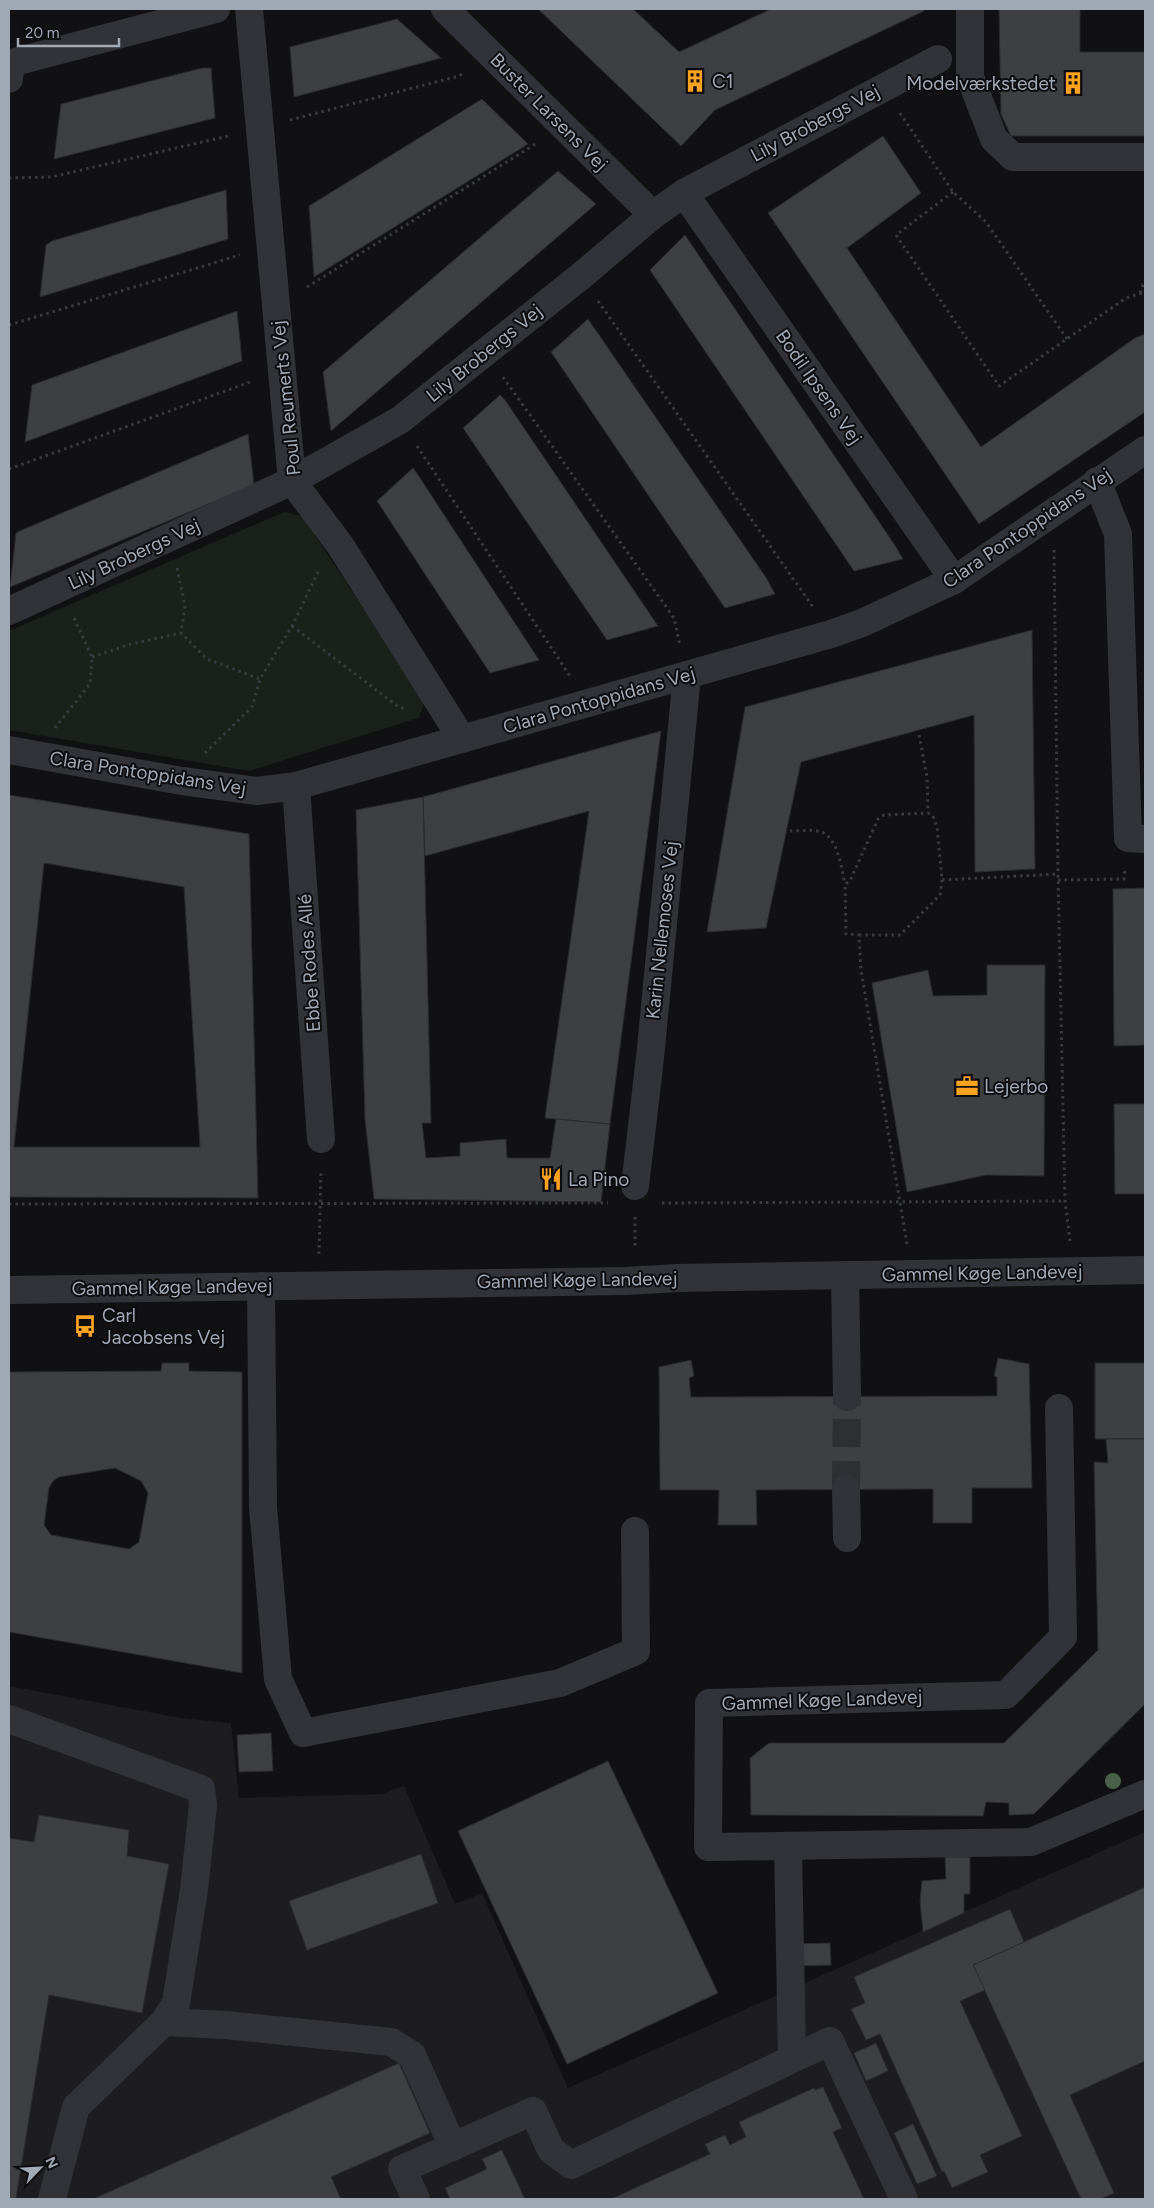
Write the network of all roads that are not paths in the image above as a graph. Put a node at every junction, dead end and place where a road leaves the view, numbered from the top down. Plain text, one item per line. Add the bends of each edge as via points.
1 (216, 9) edge
2 (249, 9) edge
3 (445, 9) edge
4 (970, 9) edge
5 (938, 59) dead end
6 (10, 71) edge
7 (1145, 157) edge
8 (684, 193) junction
9 (653, 215) junction
10 (1145, 450) edge
11 (292, 481) junction
12 (1097, 481) junction
13 (954, 580) junction
14 (9, 611) edge
15 (687, 675) junction
16 (462, 739) junction
17 (9, 750) edge
18 (296, 786) junction
19 (1137, 838) edge
20 (322, 1140) road end
21 (635, 1194) road end
22 (1145, 1270) edge
23 (845, 1275) junction
24 (261, 1286) junction
25 (9, 1290) edge
26 (847, 1397) tunnel mouth
27 (1059, 1408) dead end
28 (846, 1489) tunnel mouth
29 (634, 1531) dead end
30 (847, 1538) dead end
31 (9, 1719) edge
32 (1145, 1794) edge
33 (788, 1846) junction
34 (164, 2022) junction
35 (792, 2058) junction
36 (452, 2146) junction
37 (52, 2199) edge
38 (416, 2199) edge
39 (904, 2199) edge

1 - 6 street
2 - 11 street, Poul Reumerts Vej
3 - 9 street, Buster Larsens Vej
4 - 7 street via 970,77 994,140 1013,157
5 - 8 street, Lily Brobergs Vej
8 - 9 street, Lily Brobergs Vej
8 - 13 street, Bodil Ipsens Vej
9 - 11 street, Lily Brobergs Vej via 400,420
10 - 12 street, Clara Pontoppidans Vej
11 - 14 street, Lily Brobergs Vej
11 - 16 street, Poul Reumerts Vej via 340,545
12 - 13 street, Clara Pontoppidans Vej
12 - 19 street via 1118,534
13 - 15 street, Clara Pontoppidans Vej via 862,624
15 - 16 street, Clara Pontoppidans Vej
15 - 21 street, Karin Nellemoses Vej
16 - 18 street, Clara Pontoppidans Vej
17 - 18 street, Clara Pontoppidans Vej via 182,782 257,791
18 - 20 street, Ebbe Rodes Allé
22 - 23 street, Gammel Køge Landevej
23 - 24 street, Gammel Køge Landevej
23 - 26 street
24 - 25 street, Gammel Køge Landevej
24 - 29 street via 263,1507 278,1679 303,1733 560,1684 636,1652
27 - 33 street, Gammel Køge Landevej via 1063,1637 1006,1695 709,1703 708,1847
28 - 30 street
31 - 34 street via 202,1789 194,1890 176,2003
32 - 33 street, Gammel Køge Landevej via 1031,1842
33 - 35 street
34 - 36 street via 226,2024 391,2042 412,2055
34 - 37 street via 76,2107
35 - 36 street via 572,2164 551,2150 533,2112
35 - 39 street via 830,2042
36 - 38 street via 402,2169

